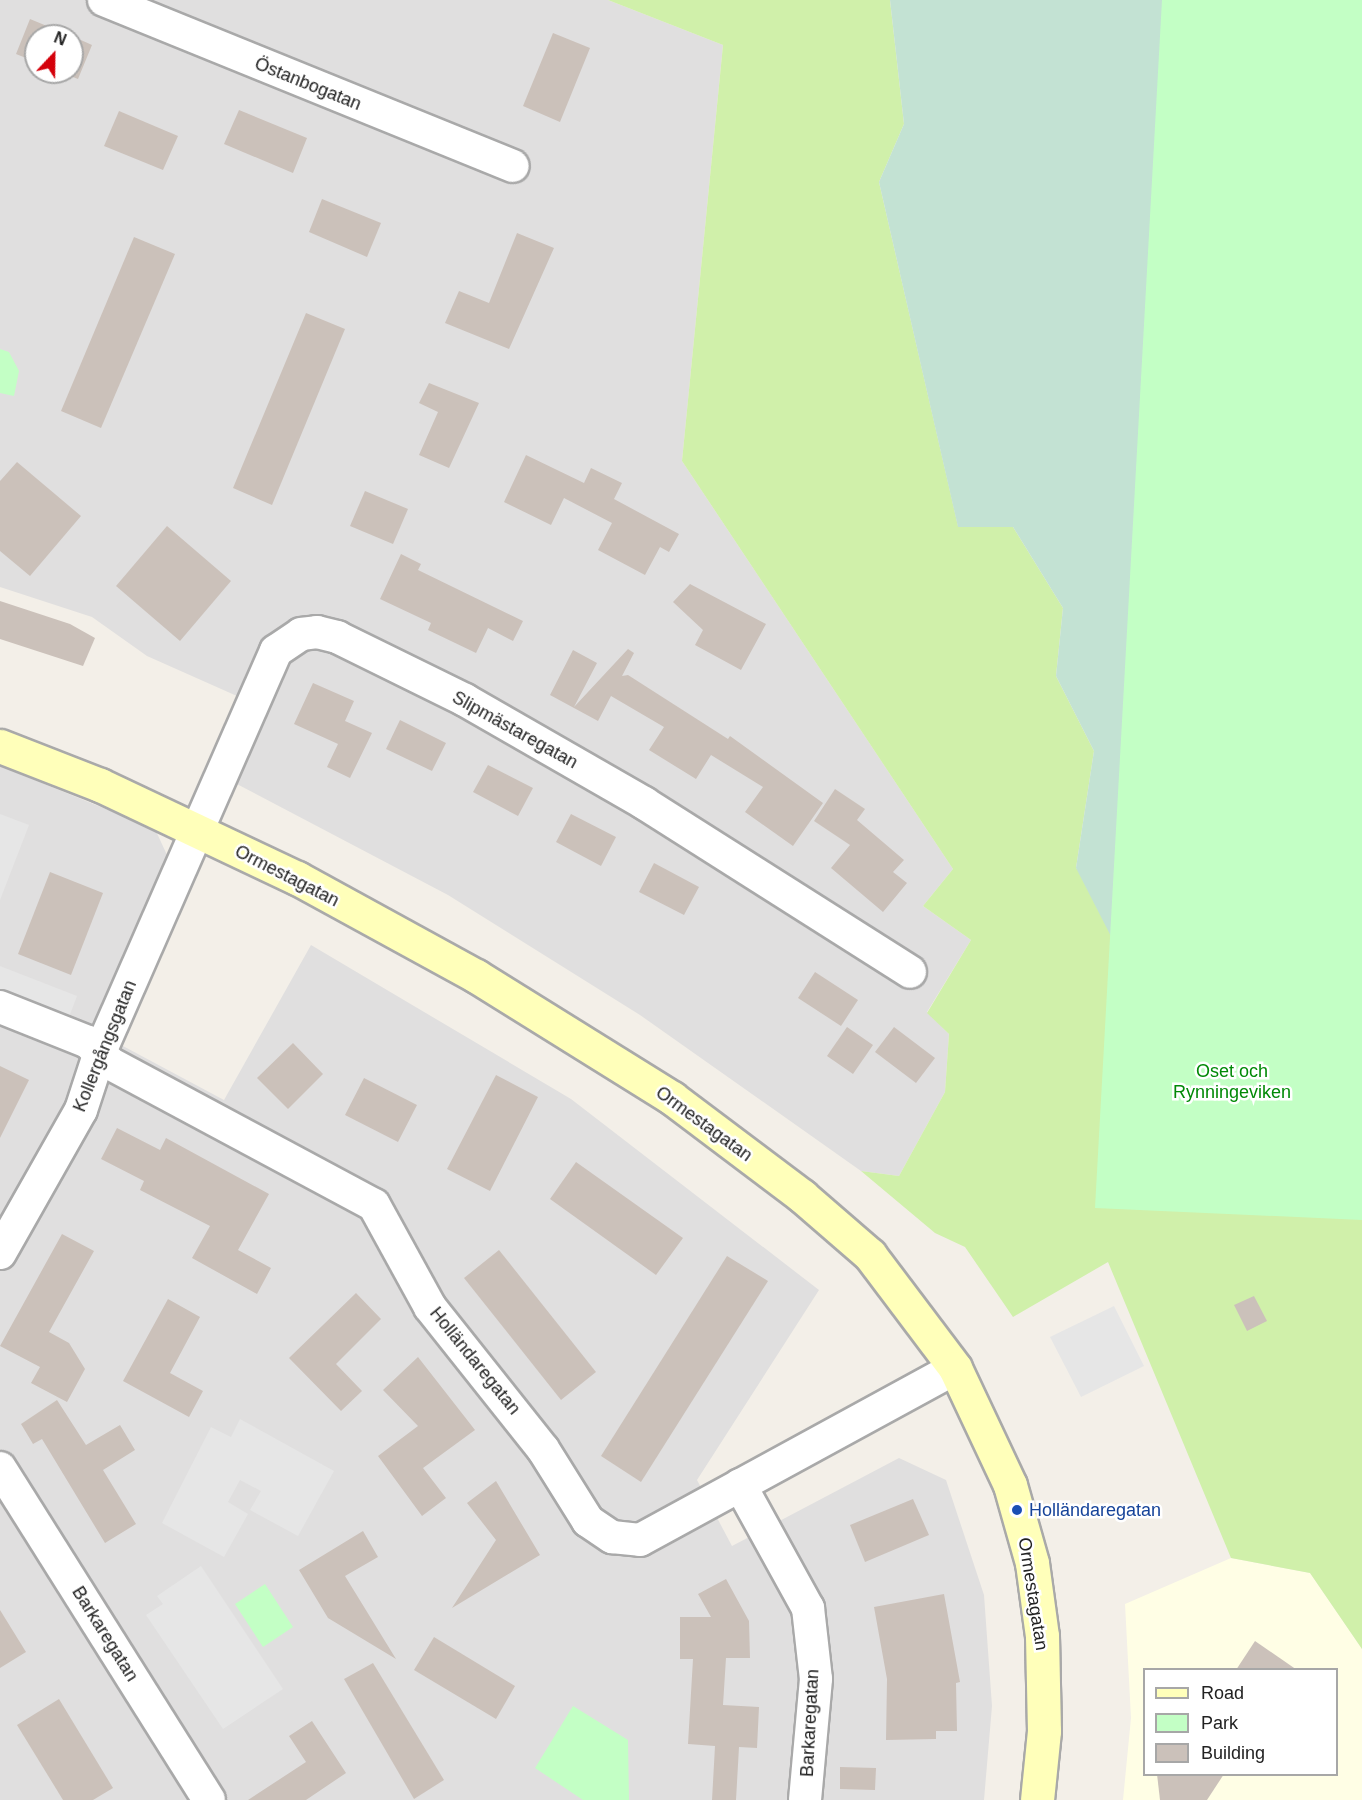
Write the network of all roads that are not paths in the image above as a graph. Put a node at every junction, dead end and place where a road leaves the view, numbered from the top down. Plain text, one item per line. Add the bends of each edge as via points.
1 (104, 0) edge
2 (513, 166) dead end
3 (0, 746) edge
4 (196, 831) junction
5 (910, 972) dead end
6 (0, 1007) edge
7 (100, 1052) junction
8 (0, 1253) edge
9 (955, 1368) junction
10 (0, 1468) edge
11 (740, 1485) junction
12 (209, 1800) edge
13 (805, 1800) edge
14 (1037, 1800) edge

1 - 2 street, Östanbogatan
3 - 4 street, Ormestagatan via 100,785
4 - 5 street, Slipmästaregatan via 276,651 288,640 317,632 337,637 465,700 653,809
4 - 7 street, Kollergångsgatan
4 - 9 street, Ormestagatan via 297,878 476,976 672,1098 802,1196 870,1255
6 - 7 street, Holländaregatan via 88,1042
7 - 8 street, Kollergångsgatan via 81,1110
7 - 11 street, Holländaregatan via 111,1064 374,1205 430,1307 543,1449 588,1521 612,1537 640,1540
9 - 11 street, Holländaregatan
9 - 14 street, Ormestagatan via 1011,1485 1032,1563 1042,1636 1044,1731
10 - 12 street, Barkaregatan
11 - 13 street, Barkaregatan via 808,1608 816,1679

